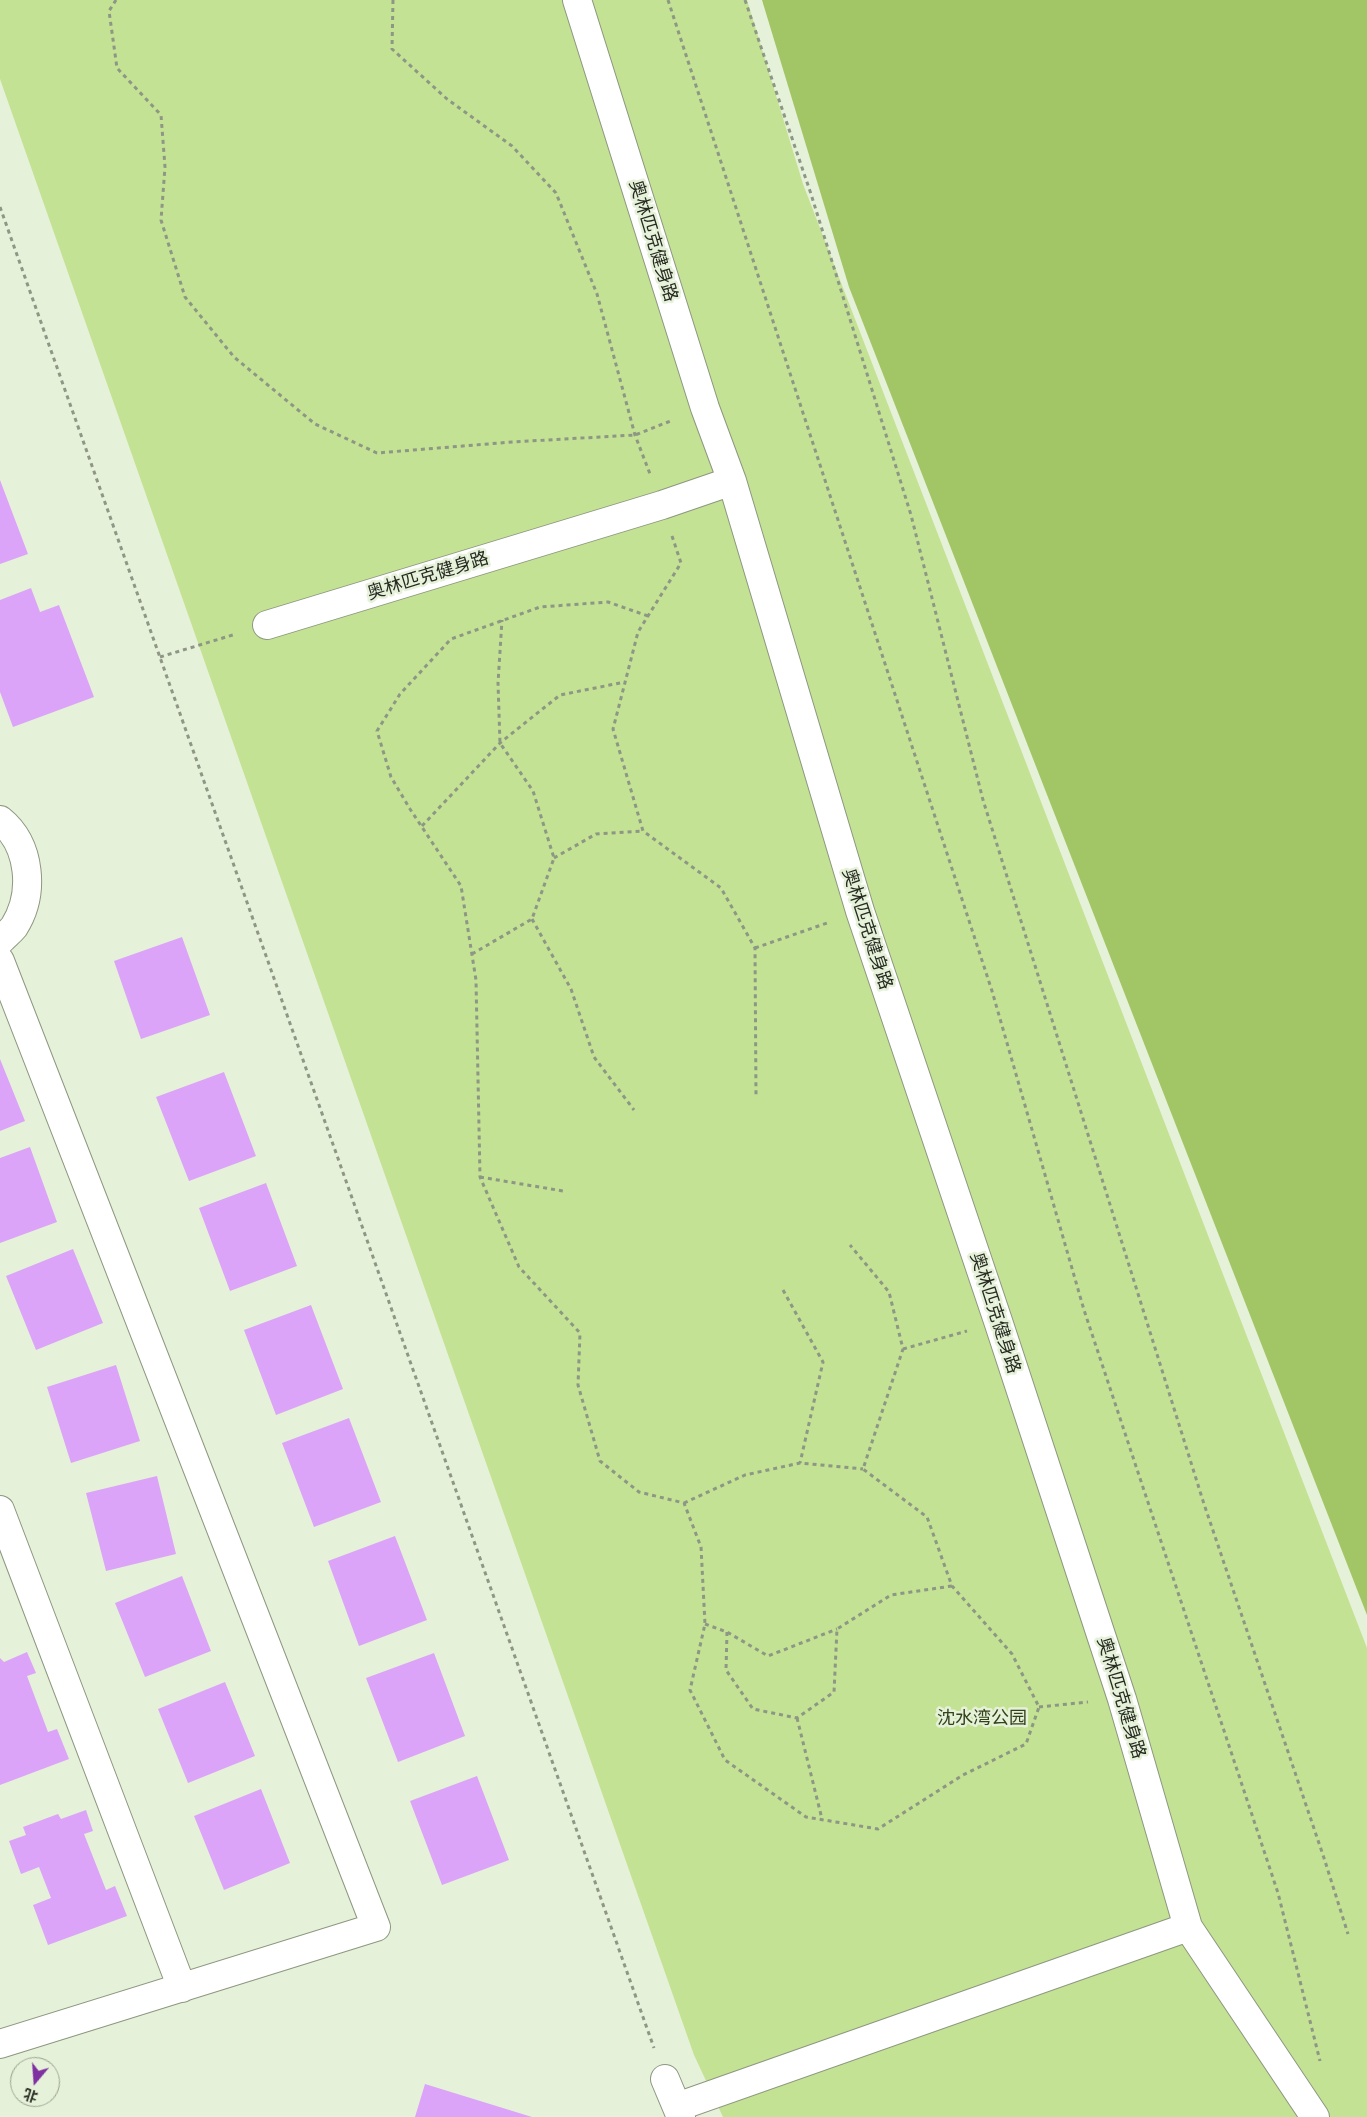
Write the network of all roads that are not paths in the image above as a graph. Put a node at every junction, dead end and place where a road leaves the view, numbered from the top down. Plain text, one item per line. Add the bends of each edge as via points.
1 (577, 0) edge
2 (732, 481) junction
3 (267, 625) road end
4 (0, 820) edge
5 (0, 940) edge
6 (0, 961) edge
7 (0, 1510) edge
8 (1188, 1927) junction
9 (182, 1988) junction
10 (0, 2044) edge
11 (665, 2078) road end
12 (679, 2112) edge
13 (1316, 2117) edge

1 - 2 street, 奥林匹克健身路 via 705,408
2 - 3 street, 奥林匹克健身路
2 - 8 street, 奥林匹克健身路 via 860,911 1122,1699
4 - 5 street via 8,826 22,849 28,876 25,902 13,927
6 - 9 street via 376,1927
7 - 9 street
8 - 12 street
8 - 13 street, 奥林匹克健身路
9 - 10 street
11 - 12 street

